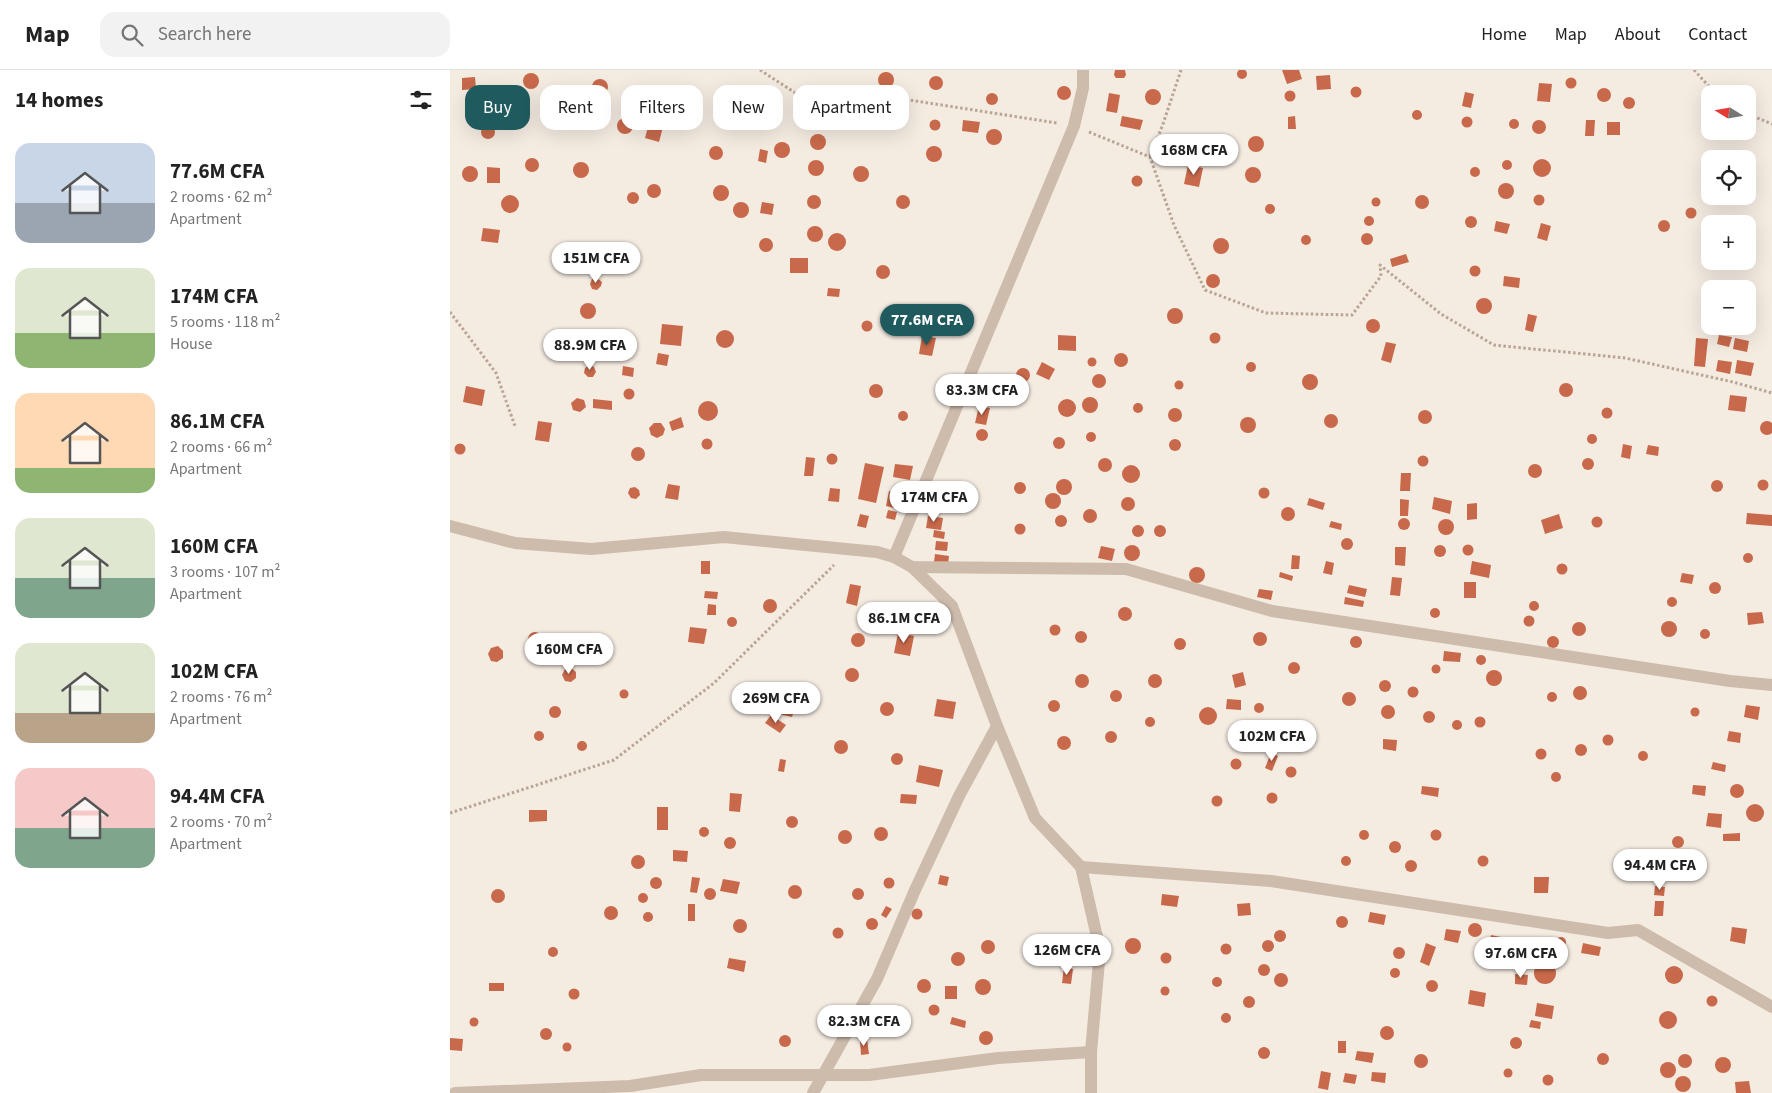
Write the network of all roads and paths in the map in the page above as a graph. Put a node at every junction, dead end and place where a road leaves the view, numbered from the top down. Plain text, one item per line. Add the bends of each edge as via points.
1 (760, 70) edge
2 (1082, 70) edge
3 (1181, 70) edge
4 (1694, 70) edge
5 (1708, 85) edge
6 (1756, 117) edge
7 (1772, 124) edge
8 (1074, 126) junction
9 (1150, 157) junction
10 (450, 312) edge
11 (1772, 393) edge
12 (515, 426) dead end
13 (450, 526) edge
14 (851, 549) junction
15 (894, 557) junction
16 (912, 567) junction
17 (1772, 685) edge
18 (997, 726) junction
19 (450, 813) edge
20 (1081, 867) junction
21 (1772, 1007) edge
22 (1091, 1052) junction
23 (824, 1076) junction
24 (450, 1082) edge
25 (455, 1093) edge
26 (813, 1093) edge
27 (1091, 1093) edge

1 - 8 path via 797,94 840,86
2 - 8 street via 1083,88
3 - 9 path
4 - 5 path
6 - 7 path
8 - 9 path
8 - 15 street
9 - 11 path via 1174,225 1205,290 1266,313 1352,315 1381,276 1380,265 1441,314 1494,345 1625,358
10 - 12 path via 496,373
13 - 14 street via 515,543 591,549 724,537
14 - 15 street
14 - 19 path via 714,683 614,760
15 - 16 street
16 - 17 street via 1126,569 1272,611
16 - 18 street via 952,606
18 - 20 street via 1035,818
18 - 23 street via 955,804 877,979
20 - 21 street via 1272,880 1608,932 1638,930
20 - 22 street via 1100,950
22 - 23 street via 998,1058 869,1075
22 - 27 street
23 - 25 street via 701,1075 630,1086
23 - 26 street
24 - 25 street

